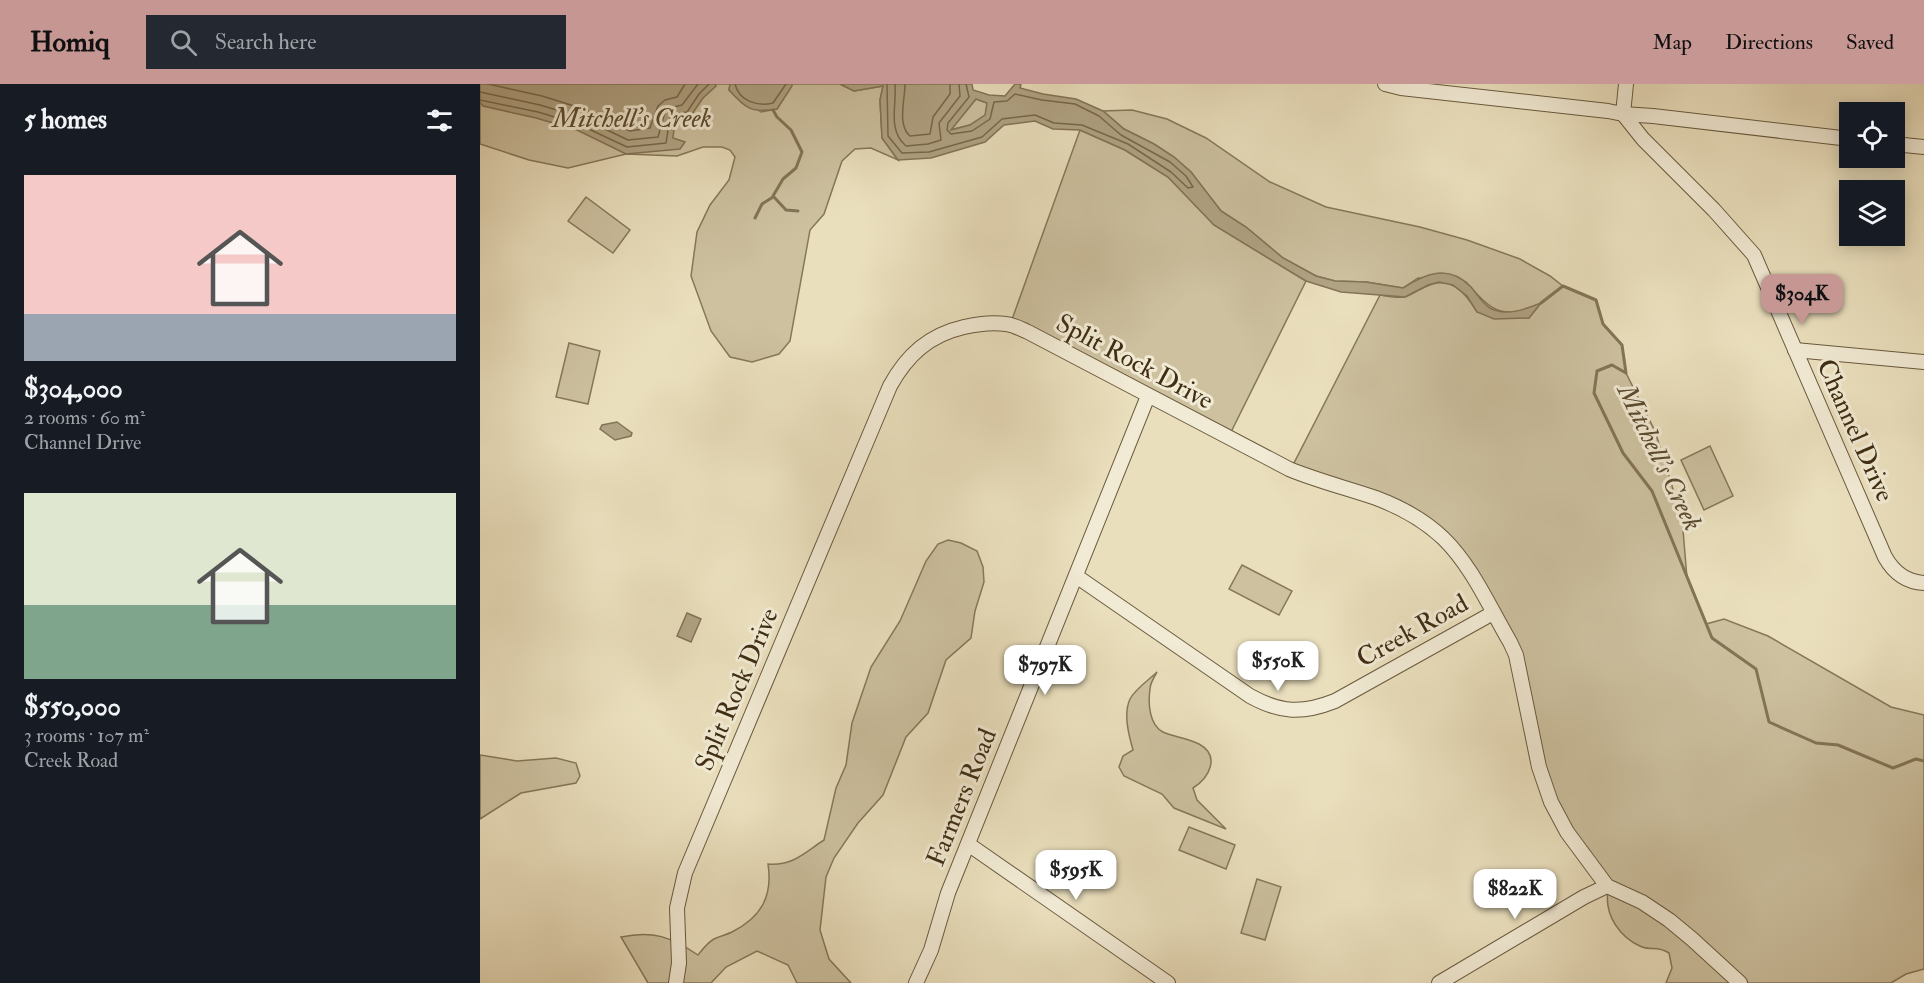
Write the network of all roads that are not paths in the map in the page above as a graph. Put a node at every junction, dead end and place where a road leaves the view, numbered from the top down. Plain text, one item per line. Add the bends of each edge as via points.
1 (1385, 84) edge
2 (1626, 84) edge
3 (1623, 114) junction
4 (1839, 138) edge
5 (1905, 145) edge
6 (1924, 147) edge
7 (1795, 350) junction
8 (1924, 362) edge
9 (1148, 396) junction
10 (1076, 576) junction
11 (1924, 583) edge
12 (1493, 613) junction
13 (968, 844) junction
14 (1607, 886) junction
15 (676, 983) edge
16 (916, 983) edge
17 (1168, 983) edge
18 (1439, 983) edge
19 (1740, 983) edge

1 - 3 street
2 - 3 street
3 - 4 street
3 - 7 street, Channel Drive via 1754,255
5 - 6 street
7 - 8 street
7 - 11 street, Channel Drive via 1885,557 1900,577
9 - 10 street, Farmers Road
9 - 12 street, Split Rock Drive via 1289,469 1378,499 1419,519 1458,556
9 - 15 street, Split Rock Drive via 1007,324 978,324 950,330 922,345 899,369 685,873 677,908
10 - 12 street, Creek Road via 1250,696 1266,705 1292,711 1335,701
10 - 13 street, Farmers Road
12 - 14 street, Split Rock Drive via 1516,655 1539,767 1551,802 1567,832
13 - 16 street, Farmers Road
13 - 17 street
14 - 18 street
14 - 19 street, Split Rock Drive via 1642,902 1669,921

